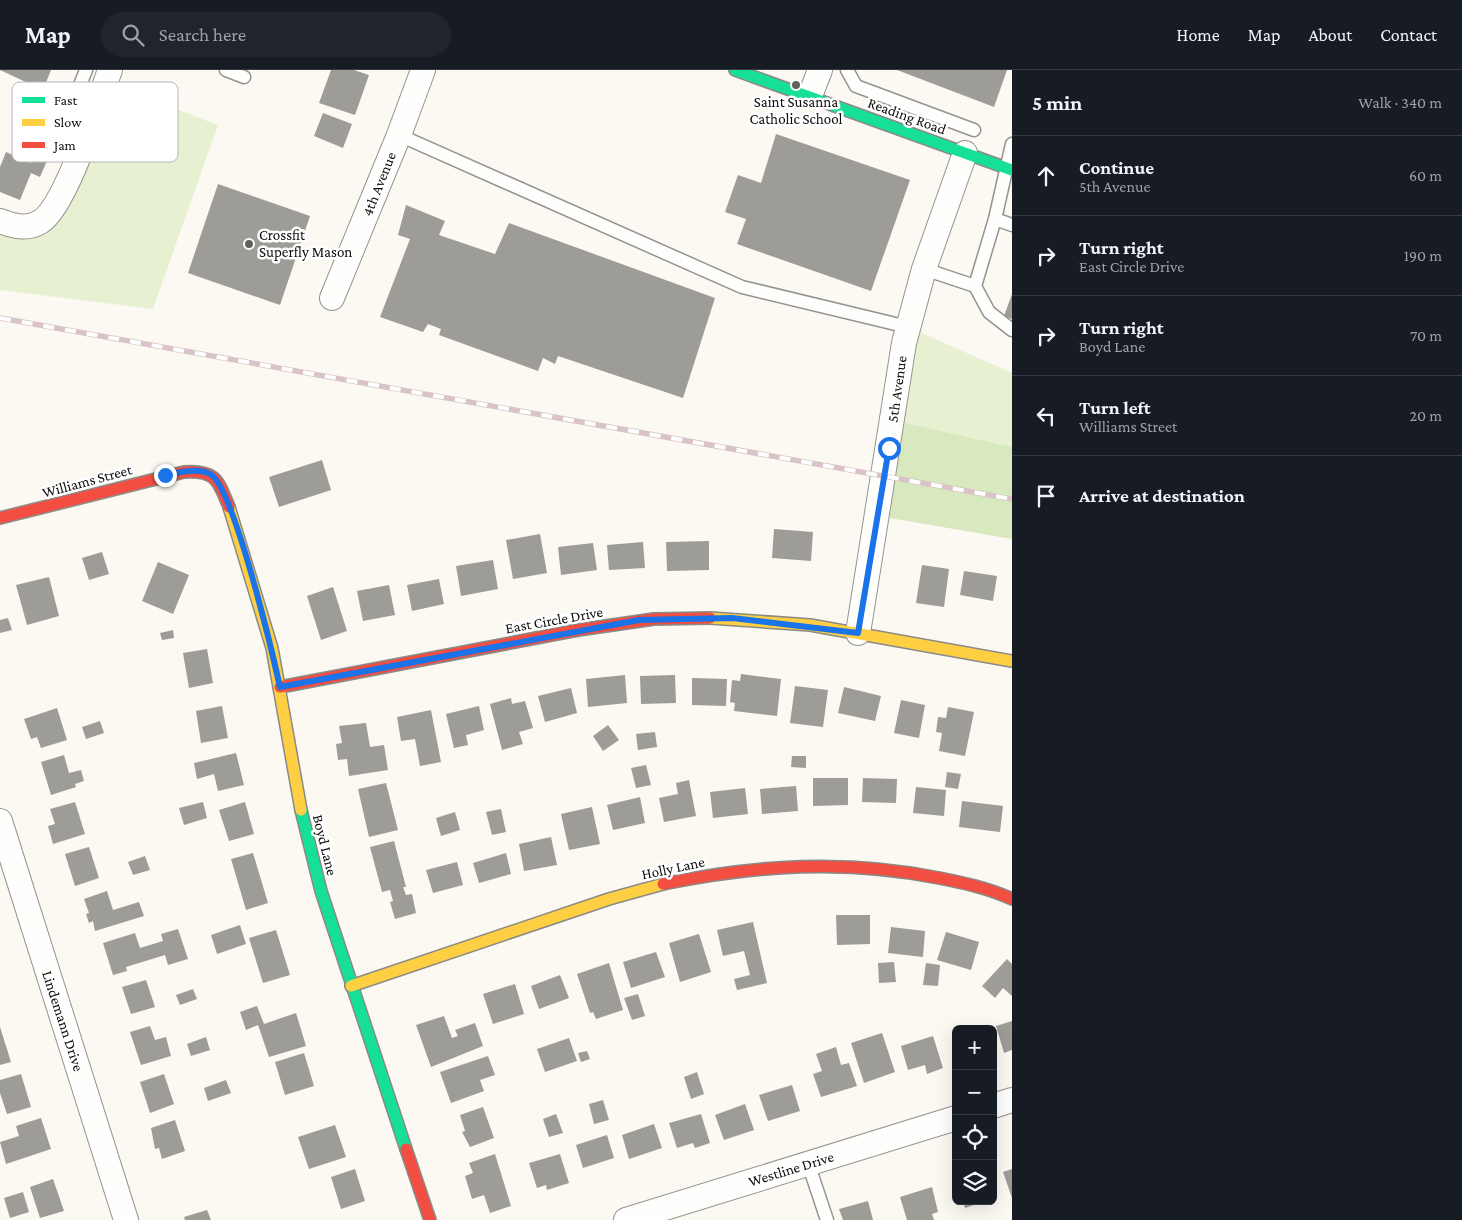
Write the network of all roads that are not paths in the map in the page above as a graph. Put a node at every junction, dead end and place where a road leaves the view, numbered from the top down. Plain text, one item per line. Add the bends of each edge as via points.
1 (86, 70) edge
2 (110, 70) edge
3 (226, 70) edge
4 (423, 70) edge
5 (735, 70) edge
6 (820, 70) edge
7 (847, 70) edge
8 (244, 77) dead end
9 (81, 82) edge
10 (105, 82) edge
11 (810, 96) junction
12 (912, 108) junction
13 (974, 130) dead end
14 (904, 131) junction
15 (399, 135) junction
16 (1012, 144) edge
17 (965, 153) junction
18 (75, 162) edge
19 (1009, 169) edge
20 (995, 219) junction
21 (0, 221) edge
22 (1012, 226) edge
23 (924, 269) junction
24 (975, 286) junction
25 (332, 298) dead end
26 (908, 327) junction
27 (1012, 330) edge
28 (210, 474) joint
29 (0, 518) edge
30 (858, 633) junction
31 (1012, 661) edge
32 (280, 687) junction
33 (0, 821) edge
34 (1012, 899) edge
35 (351, 986) junction
36 (1012, 1100) edge
37 (997, 1105) edge
38 (952, 1119) edge
39 (808, 1164) junction
40 (126, 1220) edge
41 (430, 1220) edge
42 (626, 1220) edge
43 (827, 1220) edge

1 - 9 lane
2 - 10 street
3 - 8 lane
4 - 15 street, 4th Avenue
5 - 11 street, Reading Road
6 - 11 street
7 - 12 lane via 856,86
11 - 14 street, Reading Road
12 - 13 lane
12 - 14 lane
14 - 17 street, Reading Road
15 - 25 street, 4th Avenue
15 - 26 lane via 742,287
16 - 19 lane
17 - 19 street, Reading Road
17 - 23 street, 5th Avenue
18 - 21 street via 52,212 42,221 13,226
19 - 20 lane
20 - 22 lane
20 - 24 lane
23 - 24 lane
23 - 26 street, 5th Avenue
24 - 27 lane via 989,312
26 - 30 street, 5th Avenue
28 - 29 street, Williams Street via 199,471 165,475
28 - 32 street, Boyd Lane via 219,482 232,514 272,648
30 - 31 street, East Circle Drive
30 - 32 street, East Circle Drive via 732,618 639,620
32 - 35 street, Boyd Lane via 305,831
33 - 40 street, Lindemann Drive
34 - 35 street, Holly Lane via 970,884 903,871 840,866 747,868 659,885 613,898
35 - 41 street, Boyd Lane
36 - 37 street
38 - 39 street, Westline Drive
39 - 42 street, Westline Drive
39 - 43 lane

